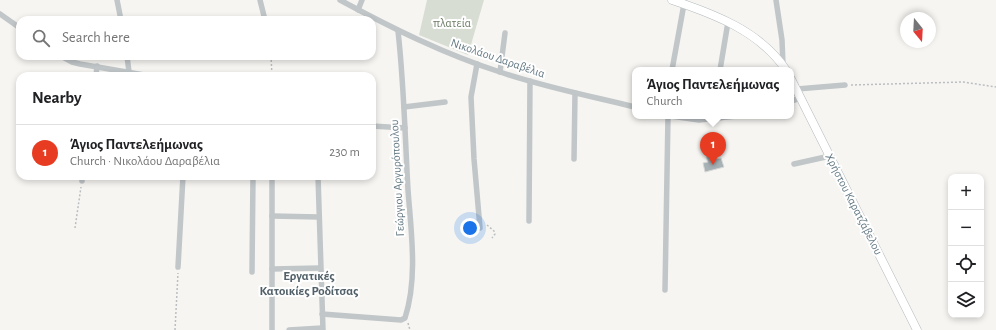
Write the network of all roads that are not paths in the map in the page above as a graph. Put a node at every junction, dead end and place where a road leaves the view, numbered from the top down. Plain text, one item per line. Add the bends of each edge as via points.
1 (117, 0) edge
2 (260, 0) edge
3 (340, 0) edge
4 (362, 0) edge
5 (672, 0) edge
6 (776, 0) edge
7 (684, 4) junction
8 (358, 10) junction
9 (0, 14) edge
10 (120, 16) edge
11 (264, 16) edge
12 (369, 16) edge
13 (376, 19) edge
14 (728, 22) junction
15 (16, 25) edge
16 (398, 31) junction
17 (505, 33) dead end
18 (68, 60) edge
19 (128, 60) edge
20 (477, 64) junction
21 (98, 66) junction
22 (673, 67) edge
23 (720, 67) edge
24 (783, 67) edge
25 (784, 67) edge
26 (97, 72) edge
27 (129, 72) joint
28 (500, 72) junction
29 (530, 81) junction
30 (794, 84) edge
31 (844, 85) road end
32 (797, 89) junction
33 (575, 92) junction
34 (802, 98) junction
35 (794, 100) edge
36 (445, 102) dead end
37 (632, 106) edge
38 (404, 107) junction
39 (668, 119) edge
40 (684, 119) edge
41 (700, 119) edge
42 (376, 126) edge
43 (405, 128) junction
44 (830, 156) junction
45 (574, 159) dead end
46 (794, 164) dead end
47 (184, 180) edge
48 (253, 180) edge
49 (272, 180) edge
50 (318, 180) edge
51 (272, 216) junction
52 (319, 217) junction
53 (529, 221) dead end
54 (479, 225) road end
55 (178, 267) road end
56 (320, 268) junction
57 (272, 269) junction
58 (252, 272) dead end
59 (665, 290) dead end
60 (322, 314) junction
61 (322, 329) edge
62 (272, 330) edge
63 (289, 330) edge
64 (917, 330) edge

1 - 10 street
2 - 11 street
3 - 8 street, Νικολάου Δαραβέλια
4 - 8 street
5 - 7 street
6 - 25 street
7 - 14 street
7 - 22 street
8 - 12 street, Νικολάου Δαραβέλια
9 - 15 street
13 - 16 street, Νικολάου Δαραβέλια
14 - 23 street
14 - 24 street via 762,44
16 - 20 street, Νικολάου Δαραβέλια
16 - 38 street, Γεώργιου Αργυρόπουλου via 404,81
17 - 28 street
18 - 21 street
19 - 27 street
20 - 28 street, Νικολάου Δαραβέλια
20 - 54 street via 471,98
21 - 26 street
21 - 27 street
28 - 29 street, Νικολάου Δαραβέλια
29 - 33 street, Νικολάου Δαραβέλια
29 - 53 street
30 - 32 street, Χρήστου Καρατζάβελου
31 - 32 street
32 - 34 street, Χρήστου Καρατζάβελου
33 - 37 street, Νικολάου Δαραβέλια
33 - 45 street
34 - 35 street
34 - 44 street, Χρήστου Καρατζάβελου
36 - 38 street
38 - 43 street, Γεώργιου Αργυρόπουλου
39 - 59 street
40 - 41 street
42 - 43 street
43 - 60 street, Γεώργιου Αργυρόπουλου via 412,269 405,318 401,320
44 - 46 street
44 - 64 street, Χρήστου Καρατζάβελου
47 - 55 street
48 - 58 street
49 - 51 street
50 - 52 street
51 - 52 street
51 - 57 street
52 - 56 street
56 - 57 street
56 - 60 street
57 - 62 street
60 - 61 street
61 - 63 street

